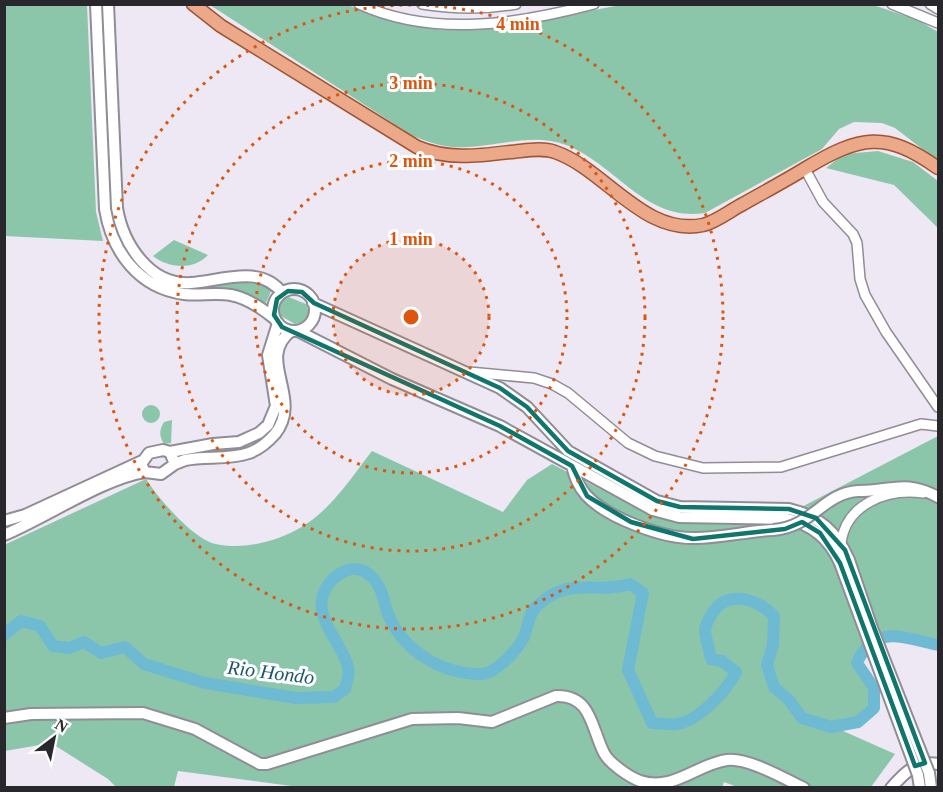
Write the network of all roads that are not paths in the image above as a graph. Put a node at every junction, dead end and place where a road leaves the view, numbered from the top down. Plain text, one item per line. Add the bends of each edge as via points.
1 (96, 4) edge
2 (108, 4) edge
3 (193, 4) edge
4 (359, 4) edge
5 (422, 4) edge
6 (516, 4) edge
7 (594, 4) edge
8 (892, 4) edge
9 (930, 4) edge
10 (939, 9) edge
11 (939, 22) edge
12 (939, 168) edge
13 (805, 169) junction
14 (282, 293) junction
15 (313, 303) junction
16 (277, 321) junction
17 (294, 331) junction
18 (469, 372) junction
19 (939, 407) edge
20 (939, 426) edge
21 (170, 452) junction
22 (142, 461) junction
23 (175, 464) junction
24 (572, 466) junction
25 (146, 472) junction
26 (939, 497) edge
27 (4, 521) edge
28 (4, 535) edge
29 (841, 543) junction
30 (845, 562) junction
31 (4, 718) edge
32 (939, 764) edge
33 (924, 774) junction
34 (804, 788) edge
35 (891, 788) edge
36 (920, 788) edge
37 (931, 788) edge

1 - 16 main road via 105,209 115,243 136,273 154,286 187,294 231,295 248,301
2 - 14 main road via 117,208 132,248 152,271 171,280 189,284 248,277 272,283
3 - 13 main road via 221,26 417,147 460,157 554,151 641,210 666,222 704,225
4 - 7 street via 418,22 466,25 535,17
5 - 6 street via 486,9
8 - 11 street
9 - 10 street
12 - 13 main road via 915,152 877,142 847,146
13 - 19 street via 823,202 846,225 857,243 860,279 886,332
14 - 15 main road via 302,291
14 - 16 main road via 274,307
15 - 17 main road via 312,321
15 - 18 main road
16 - 17 main road
16 - 21 main road via 268,355 276,406 268,425 239,442
17 - 23 main road via 279,345 278,372 286,404 282,425 268,442 250,453
17 - 24 main road via 500,426
18 - 20 street via 534,378 552,384 628,443 664,459 703,468 781,467 921,424
18 - 29 main road via 527,407 568,450 657,501 680,507 797,511 816,518
21 - 22 main road via 155,450
21 - 23 main road
22 - 25 main road
22 - 27 main road
23 - 25 main road via 161,474
24 - 26 main road, bridge via 587,496 607,510 652,530 693,539 794,526 837,495 858,491 905,485 920,487
24 - 30 main road via 666,515 787,519 804,523
25 - 28 main road via 92,492
26 - 29 street via 919,493 866,502 847,522
29 - 30 main road
30 - 33 main road, bridge via 881,650
31 - 34 main road via 143,712 195,729 260,764 267,764 412,719 492,722 567,695 578,699 594,723 605,755 640,781 678,781 727,760 762,769
32 - 35 main road via 917,765
33 - 36 main road
33 - 37 main road

